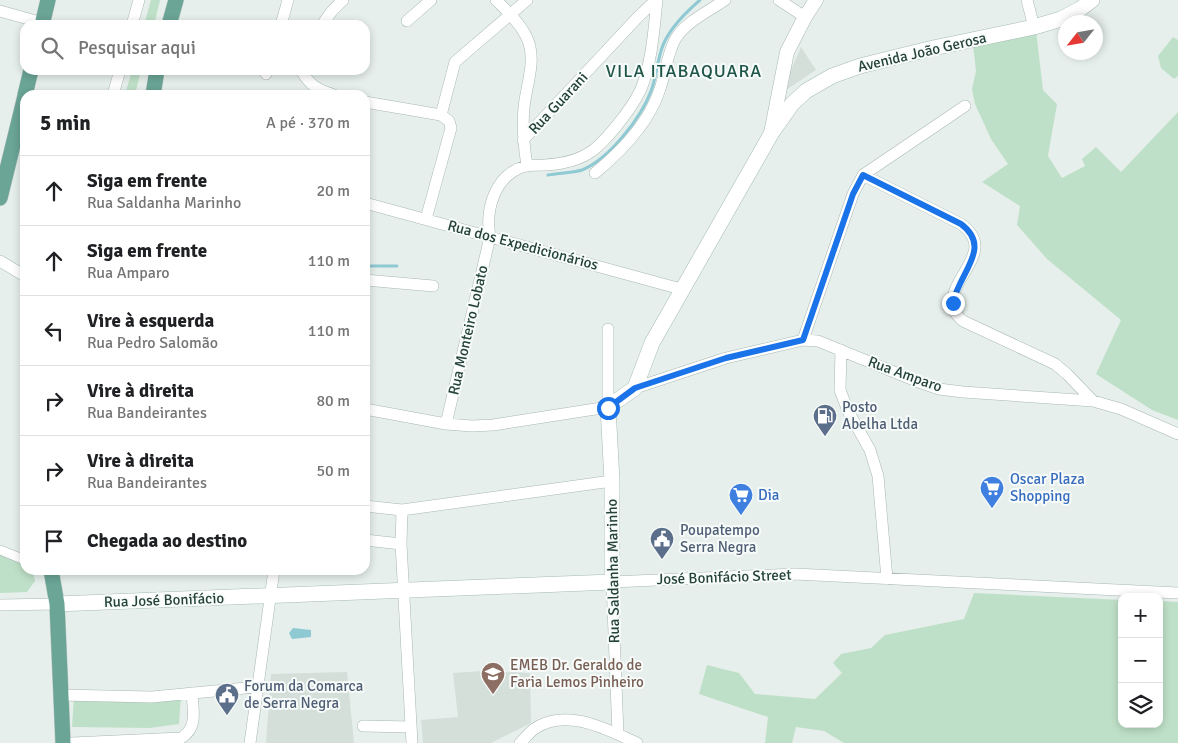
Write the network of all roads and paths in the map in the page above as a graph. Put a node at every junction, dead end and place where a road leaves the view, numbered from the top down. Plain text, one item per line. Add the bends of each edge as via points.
1 (48, 0) edge
2 (139, 0) edge
3 (176, 0) edge
4 (288, 0) edge
5 (343, 0) edge
6 (431, 0) edge
7 (496, 0) edge
8 (527, 0) edge
9 (656, 0) edge
10 (725, 0) edge
11 (780, 0) edge
12 (816, 0) edge
13 (1027, 0) edge
14 (1092, 0) edge
15 (0, 11) edge
16 (511, 15) junction
17 (805, 17) junction
18 (29, 20) edge
19 (43, 20) edge
20 (133, 20) edge
21 (170, 20) edge
22 (282, 20) edge
23 (326, 20) edge
24 (407, 22) dead end
25 (1034, 27) junction
26 (30, 75) edge
27 (119, 75) edge
28 (304, 75) edge
29 (26, 90) edge
30 (114, 90) edge
31 (320, 90) edge
32 (370, 103) edge
33 (965, 106) dead end
34 (441, 115) junction
35 (20, 127) edge
36 (613, 134) junction
37 (771, 134) junction
38 (632, 137) junction
39 (523, 140) junction
40 (527, 166) junction
41 (595, 173) dead end
42 (863, 175) junction
43 (0, 198) edge
44 (370, 204) edge
45 (426, 219) junction
46 (490, 237) junction
47 (0, 261) edge
48 (20, 273) edge
49 (370, 280) edge
50 (433, 286) dead end
51 (681, 289) junction
52 (608, 329) dead end
53 (803, 340) junction
54 (841, 350) junction
55 (635, 388) junction
56 (1093, 401) junction
57 (608, 408) junction
58 (370, 409) edge
59 (446, 424) junction
60 (1178, 434) edge
61 (612, 481) junction
62 (370, 507) edge
63 (402, 510) junction
64 (370, 541) edge
65 (401, 544) junction
66 (0, 550) edge
67 (20, 558) edge
68 (52, 575) edge
69 (273, 575) edge
70 (887, 579) junction
71 (612, 582) junction
72 (404, 590) junction
73 (1178, 592) edge
74 (270, 596) junction
75 (57, 604) junction
76 (0, 605) edge
77 (257, 687) junction
78 (192, 693) junction
79 (61, 695) junction
80 (363, 726) dead end
81 (411, 727) junction
82 (618, 734) junction
83 (63, 743) edge
84 (72, 743) edge
85 (250, 743) edge
86 (412, 743) edge
87 (520, 743) edge
88 (637, 743) edge

1 - 19 main road
2 - 20 street
3 - 21 main road
4 - 22 street
5 - 23 street
6 - 24 street
7 - 16 street
8 - 16 street
9 - 36 street via 648,66 641,89
9 - 39 street, Rua Guarani
10 - 38 street via 689,24 677,37 660,90
11 - 17 street
12 - 17 street
13 - 25 street
14 - 25 main road, Avenida João Gerosa via 1061,19
15 - 18 street
16 - 34 street via 455,62
16 - 39 street via 526,36 532,63 524,109
17 - 37 street via 787,52
25 - 37 main road, Avenida João Gerosa via 869,63 832,76 806,91 792,104
26 - 29 main road
27 - 30 street
28 - 31 street
32 - 34 street
33 - 42 street
34 - 45 street via 449,121 451,128
35 - 43 main road
36 - 38 street
36 - 40 street via 578,159
37 - 51 main road
38 - 41 street
39 - 40 street
40 - 46 street, Rua Monteiro Lobato via 515,171 498,187 488,222
42 - 53 street via 853,194
42 - 56 street via 970,230 976,240 975,251 953,303 962,322 1055,364
44 - 45 street, Rua dos Expedicionários
45 - 46 street, Rua dos Expedicionários
46 - 51 street, Rua dos Expedicionários
46 - 59 street, Rua Monteiro Lobato
47 - 48 street
49 - 50 street
51 - 55 main road via 652,343
52 - 57 street, Rua Saldanha Marinho
53 - 54 street, Rua Amparo via 818,341
53 - 55 street, Rua Amparo via 726,358
54 - 56 street, Rua Amparo via 939,389
54 - 70 street via 840,390 848,412 870,450 878,476
55 - 57 main road
56 - 60 street, Rua Amparo via 1122,409
57 - 59 street via 493,425
57 - 61 main road, Rua Saldanha Marinho
58 - 59 street
61 - 63 street
61 - 71 main road, Rua Saldanha Marinho
62 - 63 street
63 - 65 street
64 - 65 street
65 - 72 street
66 - 67 street
68 - 75 main road
69 - 74 street
70 - 71 street, José Bonifácio Street via 796,574
70 - 73 street, José Bonifácio Street
71 - 72 main road, José Bonifácio Street
71 - 82 street, Rua Saldanha Marinho
72 - 74 main road, José Bonifácio Street
72 - 81 street
74 - 75 main road, Rua José Bonifácio
74 - 77 street
75 - 76 street
75 - 79 main road
77 - 78 street
77 - 85 street
78 - 79 street via 152,697
78 - 84 street via 193,724 181,738
79 - 83 main road
80 - 81 street
81 - 86 street
82 - 87 street via 578,720 561,719 534,729
82 - 88 street

